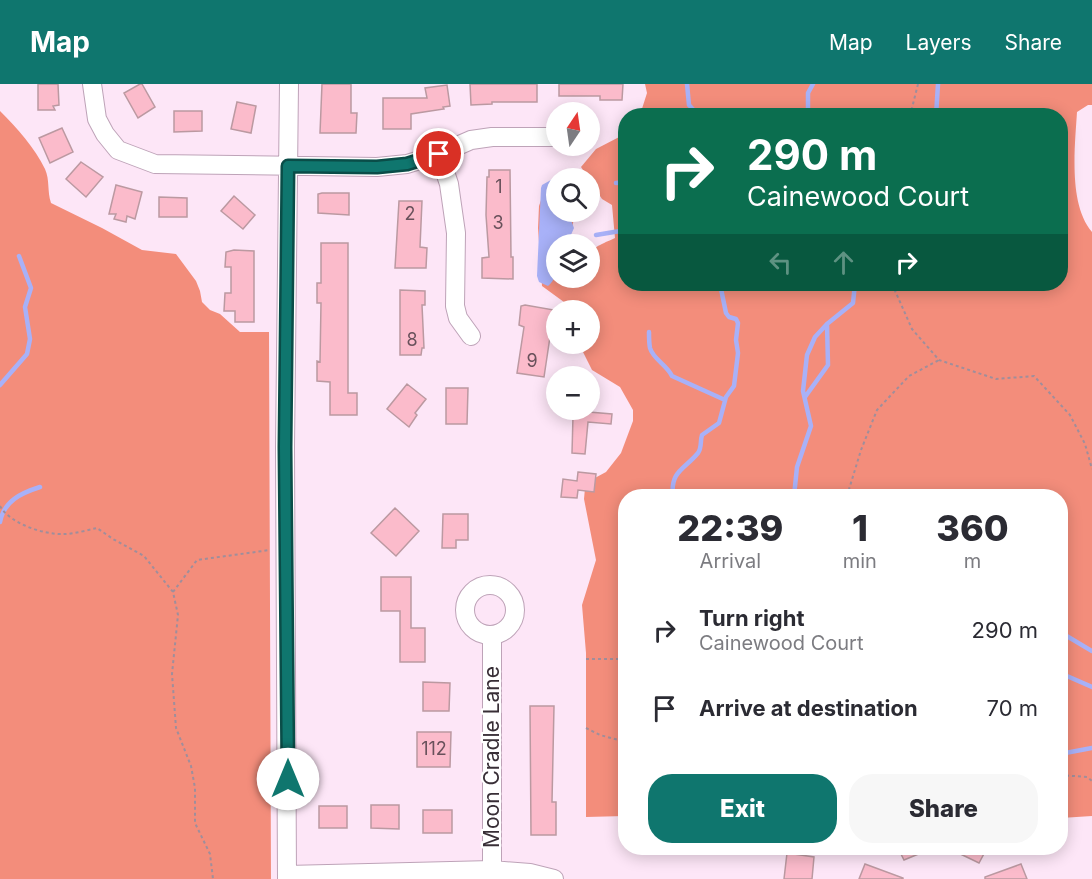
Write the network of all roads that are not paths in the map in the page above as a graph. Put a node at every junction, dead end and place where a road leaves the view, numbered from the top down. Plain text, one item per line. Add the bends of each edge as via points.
1 (92, 84) edge
2 (289, 84) edge
3 (546, 137) edge
4 (439, 154) junction
5 (288, 166) junction
6 (471, 336) dead end
7 (492, 635) dead end
8 (492, 875) edge
9 (287, 877) edge
10 (554, 879) edge

1 - 5 street via 97,119 105,134 118,150 136,158 155,164
2 - 5 street
3 - 4 street via 471,140
4 - 5 street via 407,164 377,167
4 - 6 street via 449,184 456,233 455,306
5 - 9 street
7 - 8 street, Moon Cradle Lane
8 - 9 street
8 - 10 street via 530,873

